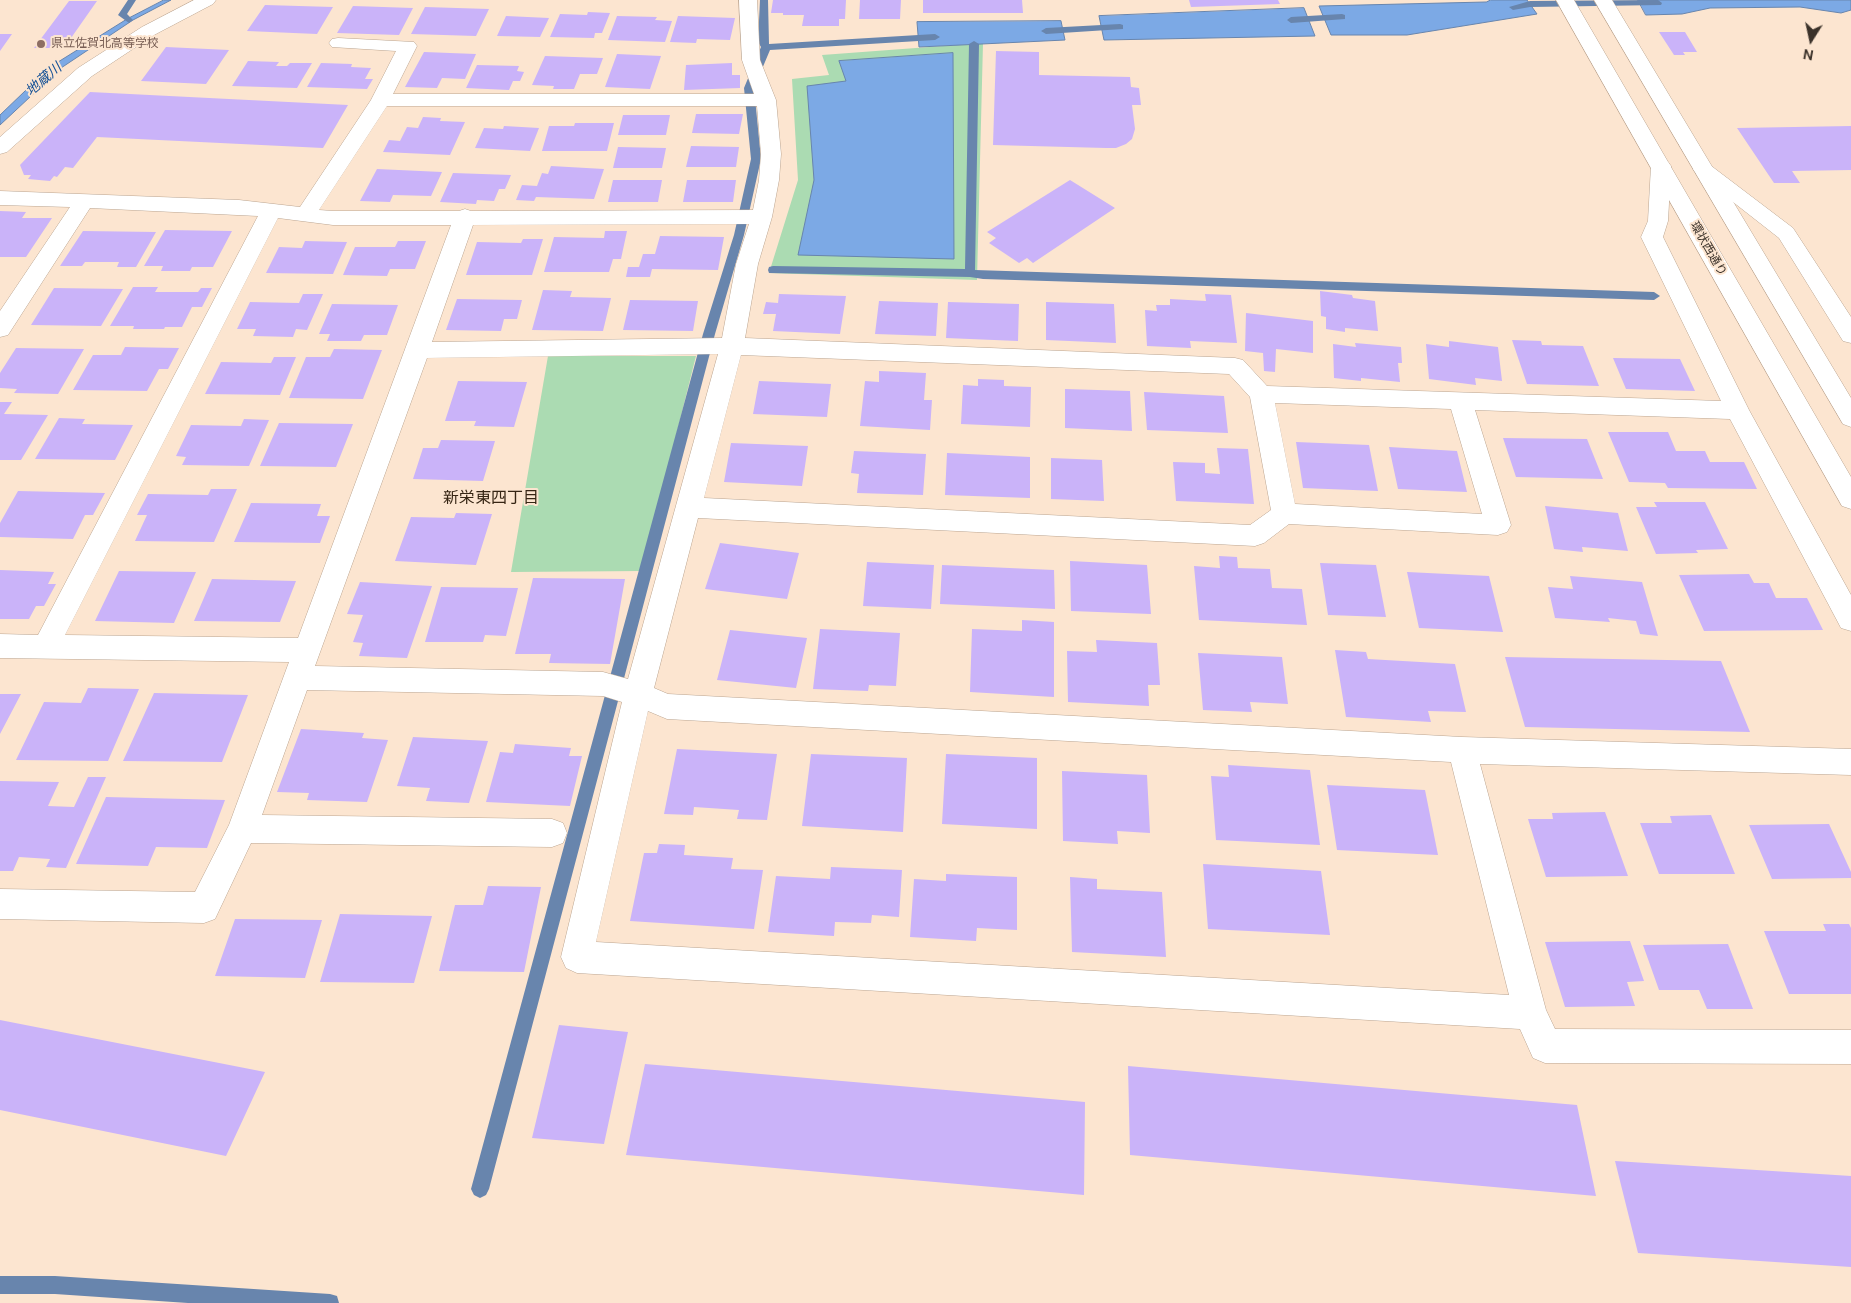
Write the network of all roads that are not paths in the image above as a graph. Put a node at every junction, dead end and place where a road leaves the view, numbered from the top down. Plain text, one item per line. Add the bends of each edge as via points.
1 (207, 0) edge
2 (748, 0) edge
3 (1565, 0) edge
4 (1603, 0) edge
5 (338, 43) dead end
6 (755, 86) junction
7 (381, 100) junction
8 (0, 148) edge
9 (1660, 166) junction
10 (1702, 169) junction
11 (0, 198) edge
12 (85, 200) junction
13 (271, 211) junction
14 (305, 214) junction
15 (465, 216) junction
16 (762, 217) junction
17 (0, 329) edge
18 (1851, 334) edge
19 (732, 346) junction
20 (418, 350) junction
21 (1261, 394) junction
22 (1460, 401) junction
23 (1737, 410) junction
24 (1851, 418) edge
25 (1851, 499) edge
26 (688, 506) junction
27 (1284, 514) junction
28 (1851, 620) edge
29 (0, 646) edge
30 (46, 646) junction
31 (308, 650) junction
32 (297, 678) junction
33 (638, 694) junction
34 (1462, 750) junction
35 (1851, 762) edge
36 (242, 829) junction
37 (552, 833) dead end
38 (0, 904) edge
39 (1530, 1013) junction
40 (1851, 1047) edge

1 - 8 main road via 148,30 86,72
2 - 6 main road
3 - 9 main road, 環状西通り
4 - 10 main road
5 - 7 main road via 408,46
6 - 7 main road
6 - 16 main road via 771,154
7 - 14 main road
9 - 23 main road via 1658,221 1652,237
9 - 25 main road, 環状西通り
10 - 18 main road via 1786,233
10 - 24 main road
11 - 12 main road
12 - 13 main road
12 - 17 main road
13 - 14 main road
13 - 30 main road
14 - 15 main road via 333,218
15 - 16 main road
15 - 20 main road
16 - 19 main road via 748,264
19 - 20 main road
19 - 21 main road via 1235,366
19 - 26 main road
20 - 31 main road
21 - 22 main road
21 - 27 main road
22 - 23 main road
22 - 27 main road via 1498,524
23 - 28 main road
26 - 27 main road via 1255,536
26 - 33 main road
29 - 30 main road
30 - 31 main road
31 - 32 main road
32 - 33 main road via 602,684
32 - 36 main road
33 - 34 main road via 667,706
33 - 39 main road via 577,957
34 - 35 main road
34 - 39 main road
36 - 37 main road
36 - 38 main road via 204,908
39 - 40 main road via 1544,1046

